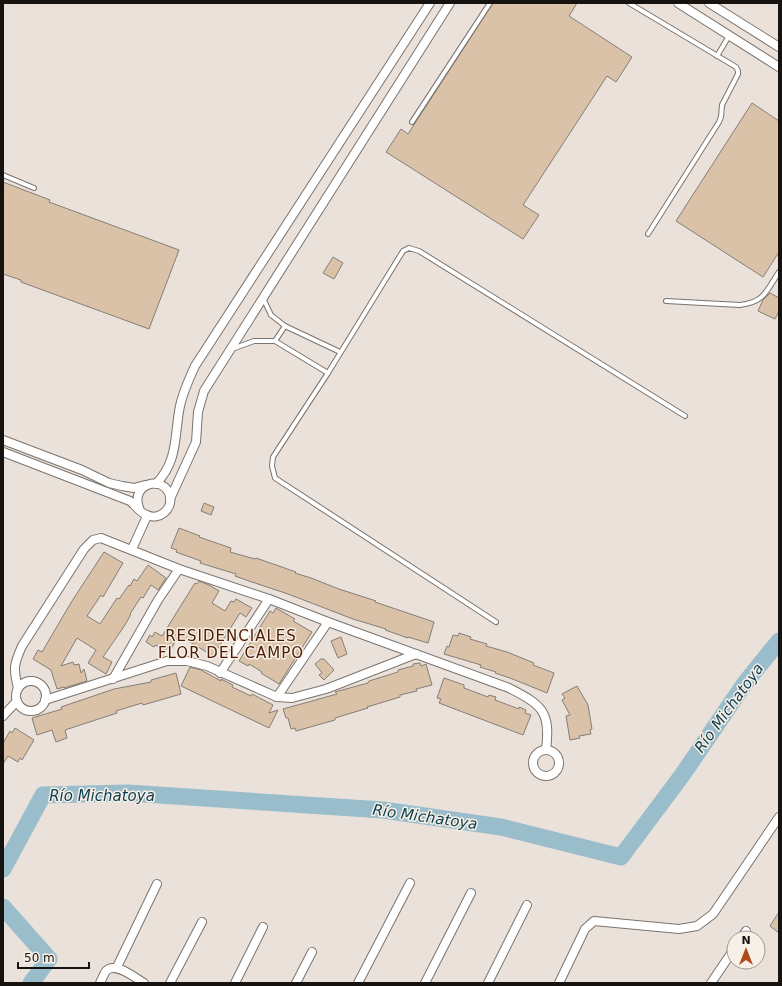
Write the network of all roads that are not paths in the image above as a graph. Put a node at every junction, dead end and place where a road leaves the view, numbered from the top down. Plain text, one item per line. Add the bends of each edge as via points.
1 (430, 3) edge
2 (450, 3) edge
3 (490, 3) edge
4 (629, 3) edge
5 (678, 3) edge
6 (709, 3) edge
7 (729, 36) junction
8 (779, 47) edge
9 (717, 56) junction
10 (779, 67) edge
11 (412, 122) dead end
12 (3, 176) edge
13 (34, 188) dead end
14 (648, 234) dead end
15 (779, 272) edge
16 (263, 298) junction
17 (666, 301) dead end
18 (285, 326) junction
19 (275, 341) junction
20 (229, 350) junction
21 (340, 352) junction
22 (328, 373) junction
23 (685, 416) dead end
24 (3, 440) edge
25 (3, 452) edge
26 (156, 484) junction
27 (146, 485) junction
28 (170, 499) junction
29 (139, 508) junction
30 (147, 516) junction
31 (132, 549) junction
32 (179, 569) junction
33 (269, 598) junction
34 (328, 622) junction
35 (496, 622) dead end
36 (416, 654) junction
37 (220, 673) junction
38 (113, 679) junction
39 (18, 688) junction
40 (277, 697) junction
41 (44, 700) junction
42 (17, 701) junction
43 (3, 716) edge
44 (546, 750) dead end
45 (779, 817) edge
46 (410, 883) dead end
47 (157, 884) dead end
48 (471, 893) dead end
49 (528, 905) dead end
50 (202, 922) dead end
51 (263, 927) dead end
52 (312, 952) dead end
53 (726, 961) edge
54 (117, 967) junction
55 (100, 983) edge
56 (144, 983) edge
57 (170, 983) edge
58 (235, 983) edge
59 (296, 983) edge
60 (358, 983) edge
61 (425, 983) edge
62 (488, 983) edge
63 (559, 983) edge
64 (711, 983) edge

1 - 26 street via 195,366 180,407 173,456 162,478
2 - 16 street
3 - 11 lane
4 - 9 lane
5 - 7 street
6 - 8 street
7 - 9 lane
7 - 10 street
9 - 14 lane via 736,67 738,74 722,105 719,122
12 - 13 lane
15 - 17 lane via 761,298 751,303 740,305
16 - 18 lane via 271,315
16 - 20 street
18 - 19 lane
18 - 21 lane
19 - 20 lane via 254,341
19 - 22 lane
20 - 28 street via 204,390 198,412 196,442
21 - 22 lane
21 - 23 lane via 402,251 409,248 419,251
22 - 35 lane via 273,457 275,478
24 - 27 street via 109,483 134,488
25 - 29 street via 130,501
26 - 27 street
26 - 28 street via 166,489
27 - 29 street via 138,493
28 - 30 street via 168,510 164,514
29 - 30 street
30 - 31 street
31 - 32 street
31 - 39 street via 101,538 93,540 84,549 20,650 14,673
32 - 33 street
32 - 38 street via 158,600
33 - 34 street
33 - 37 street
34 - 36 street
34 - 40 street
36 - 40 street via 326,689 292,698
36 - 44 street via 509,688 533,700 545,715 548,733
37 - 38 street via 207,666 187,661 168,661
37 - 40 street
38 - 41 street
39 - 41 street via 30,681 39,684 45,691
39 - 42 street
41 - 42 street via 40,707 31,710 23,708
42 - 43 street
45 - 63 street via 713,914 697,926 679,929 594,922 585,929
46 - 60 street
47 - 54 street
48 - 61 street
49 - 62 street
50 - 57 street
51 - 58 street
52 - 59 street
53 - 64 street
54 - 55 street via 106,971
54 - 56 street

